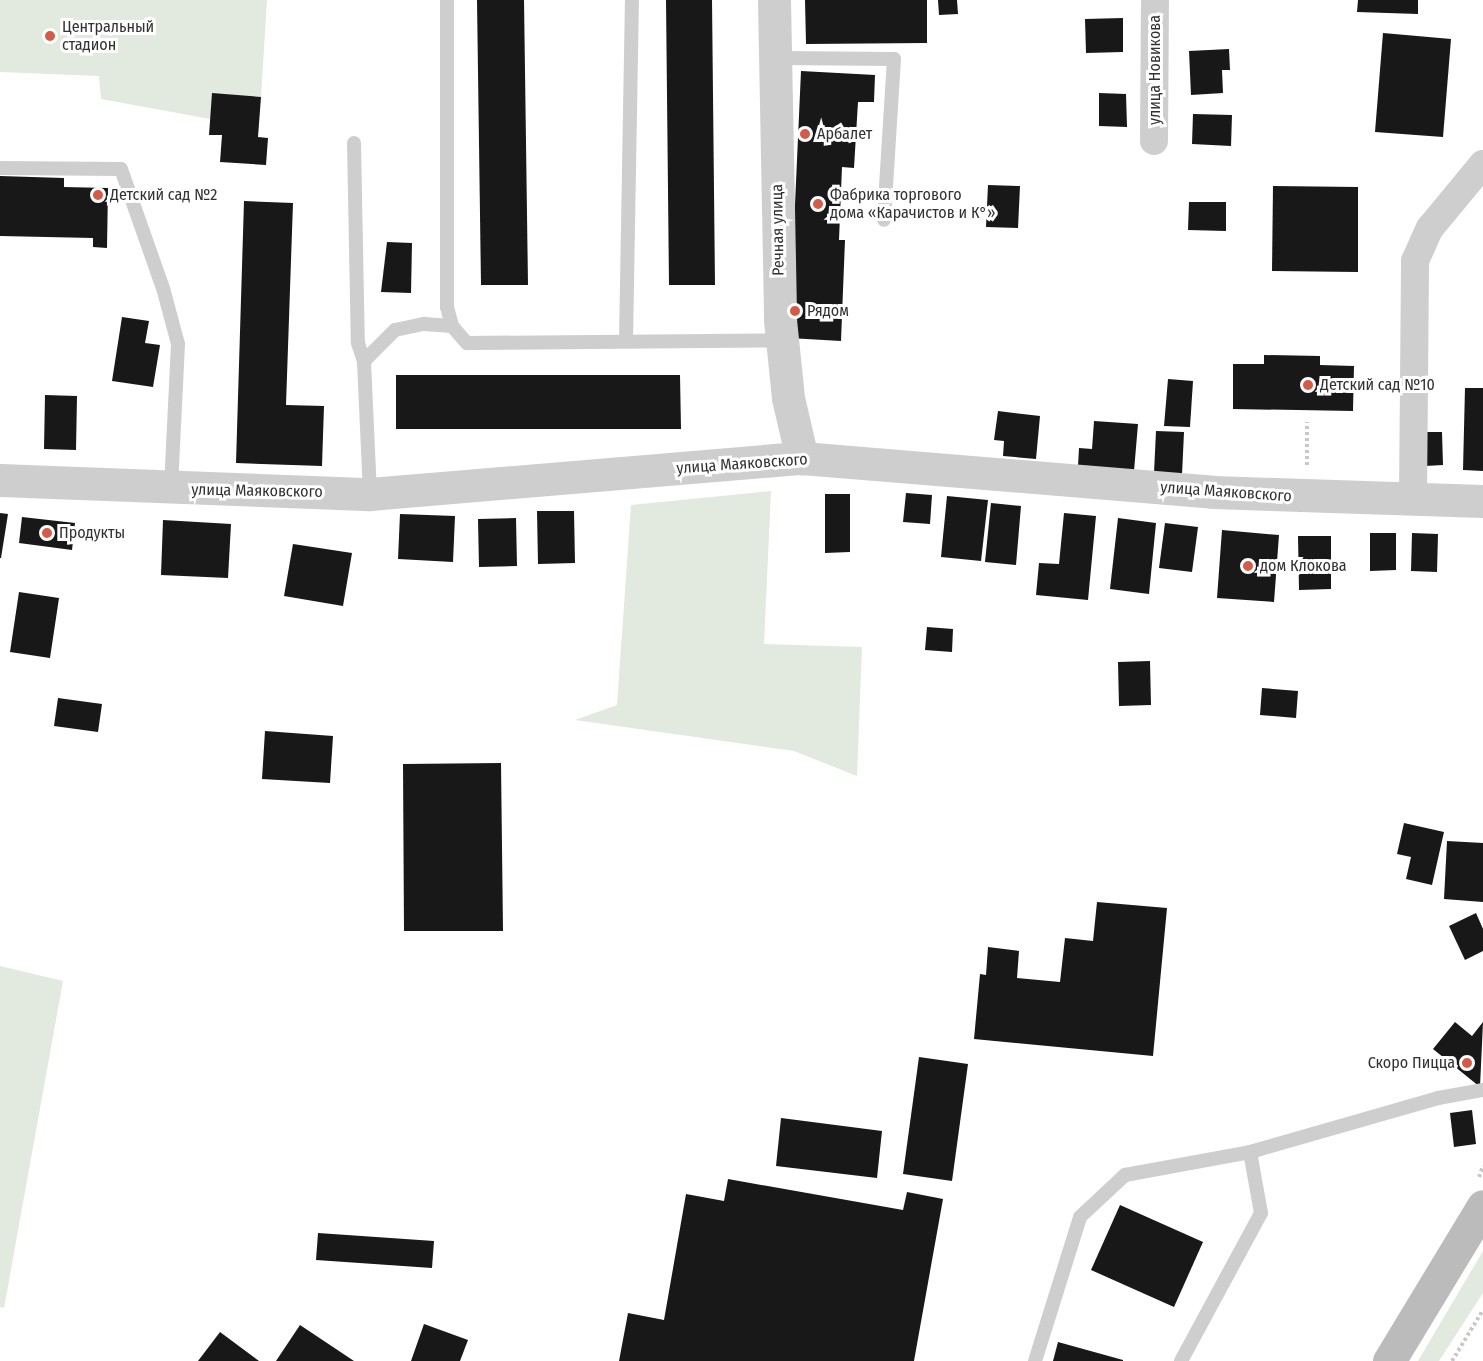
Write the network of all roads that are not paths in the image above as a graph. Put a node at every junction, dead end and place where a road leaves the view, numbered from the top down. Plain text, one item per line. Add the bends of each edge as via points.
1 (447, 0) edge
2 (632, 0) edge
3 (774, 0) edge
4 (1155, 0) edge
5 (776, 58) junction
6 (1154, 141) dead end
7 (354, 143) dead end
8 (1483, 164) edge
9 (0, 168) edge
10 (884, 220) dead end
11 (452, 327) junction
12 (782, 340) junction
13 (626, 341) junction
14 (364, 361) junction
15 (802, 458) junction
16 (0, 480) edge
17 (171, 489) junction
18 (370, 494) junction
19 (1413, 497) junction
20 (1483, 501) edge
21 (1483, 1090) edge
22 (1250, 1152) junction
23 (1483, 1206) edge
24 (1035, 1361) edge
25 (1181, 1361) edge
26 (1389, 1361) edge

1 - 11 lane via 447,308
2 - 13 lane
3 - 5 street, Речная улица
4 - 6 street, улица Новикова
5 - 10 lane via 894,59
5 - 12 street, Речная улица
7 - 14 lane via 358,343
8 - 19 street via 1430,228 1415,261
9 - 17 lane via 121,169 163,288 178,344
11 - 13 lane via 467,343
11 - 14 lane via 424,324 395,330
12 - 13 lane
12 - 15 street, Речная улица via 788,398
14 - 18 lane
15 - 18 street, улица Маяковского
15 - 19 street, улица Маяковского via 1214,492
16 - 17 street, улица Маяковского
17 - 18 street, улица Маяковского
19 - 20 street, улица Маяковского
21 - 22 lane via 1438,1098
22 - 24 lane via 1125,1174 1080,1217
22 - 25 lane via 1261,1213
23 - 26 main road

